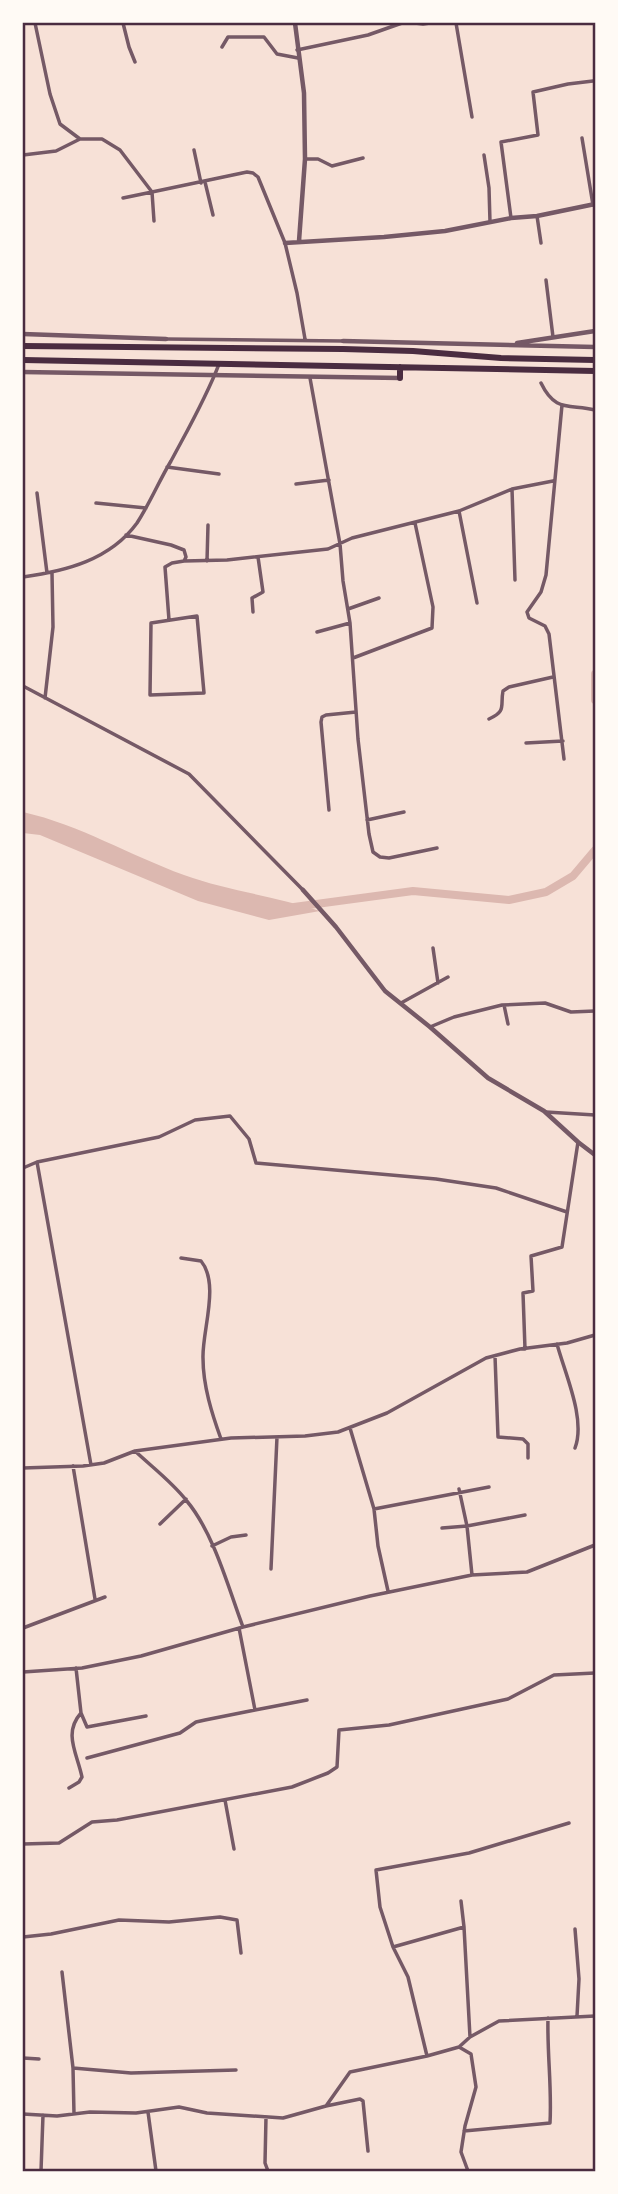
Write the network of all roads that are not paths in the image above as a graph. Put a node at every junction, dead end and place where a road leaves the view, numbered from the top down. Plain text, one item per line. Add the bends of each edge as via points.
1 (36, 23) edge
2 (123, 23) edge
3 (295, 23) edge
4 (402, 23) edge
5 (415, 23) edge
6 (430, 23) edge
7 (456, 23) edge
8 (222, 47) dead end
9 (297, 50) junction
10 (298, 58) junction
11 (135, 62) dead end
12 (593, 81) dead end
13 (472, 117) dead end
14 (582, 138) dead end
15 (80, 139) junction
16 (194, 150) dead end
17 (23, 155) edge
18 (484, 155) dead end
19 (363, 158) dead end
20 (305, 159) junction
21 (203, 182) junction
22 (152, 192) junction
23 (123, 198) dead end
24 (594, 205) edge
25 (213, 215) dead end
26 (537, 216) junction
27 (511, 218) junction
28 (154, 221) dead end
29 (490, 222) junction
30 (299, 242) junction
31 (285, 243) junction
32 (541, 243) dead end
33 (546, 280) dead end
34 (595, 331) edge
35 (23, 334) edge
36 (553, 337) junction
37 (166, 339) joint
38 (305, 340) junction
39 (343, 345) junction
40 (504, 345) junction
41 (23, 346) edge
42 (111, 347) junction
43 (595, 347) edge
44 (595, 359) edge
45 (23, 360) edge
46 (110, 362) junction
47 (219, 364) junction
48 (400, 367) junction
49 (595, 371) edge
50 (23, 372) edge
51 (215, 376) junction
52 (310, 378) junction
53 (400, 378) joint
54 (541, 383) dead end
55 (562, 405) junction
56 (595, 410) edge
57 (167, 467) junction
58 (219, 474) dead end
59 (329, 481) junction
60 (553, 481) junction
61 (296, 484) dead end
62 (512, 489) junction
63 (37, 493) dead end
64 (96, 503) dead end
65 (146, 508) junction
66 (459, 511) junction
67 (415, 523) junction
68 (208, 525) dead end
69 (126, 536) junction
70 (340, 544) junction
71 (258, 557) junction
72 (184, 561) junction
73 (207, 561) junction
74 (50, 573) junction
75 (23, 577) edge
76 (514, 580) dead end
77 (379, 598) dead end
78 (477, 603) dead end
79 (348, 609) junction
80 (253, 612) dead end
81 (169, 620) junction
82 (351, 623) junction
83 (317, 632) dead end
84 (353, 657) junction
85 (553, 677) junction
86 (23, 686) edge
87 (45, 698) junction
88 (356, 712) junction
89 (489, 719) dead end
90 (563, 741) junction
91 (526, 743) dead end
92 (564, 759) dead end
93 (329, 810) dead end
94 (404, 812) dead end
95 (367, 820) junction
96 (437, 848) dead end
97 (303, 890) joint
98 (433, 948) dead end
99 (448, 976) dead end
100 (438, 983) junction
101 (401, 1003) junction
102 (504, 1005) junction
103 (595, 1011) edge
104 (508, 1024) dead end
105 (430, 1027) junction
106 (544, 1111) junction
107 (595, 1115) edge
108 (578, 1142) junction
109 (595, 1155) edge
110 (37, 1162) junction
111 (23, 1168) edge
112 (567, 1212) junction
113 (181, 1258) dead end
114 (595, 1335) edge
115 (557, 1344) junction
116 (525, 1349) junction
117 (495, 1356) junction
118 (350, 1428) junction
119 (277, 1437) junction
120 (221, 1439) junction
121 (575, 1448) dead end
122 (135, 1451) junction
123 (528, 1458) dead end
124 (91, 1465) junction
125 (73, 1466) junction
126 (23, 1468) edge
127 (489, 1487) dead end
128 (460, 1492) junction
129 (186, 1499) junction
130 (374, 1509) junction
131 (525, 1515) dead end
132 (160, 1524) dead end
133 (467, 1527) junction
134 (442, 1528) dead end
135 (246, 1535) dead end
136 (595, 1545) edge
137 (212, 1546) junction
138 (271, 1569) dead end
139 (472, 1575) junction
140 (388, 1591) junction
141 (105, 1597) dead end
142 (95, 1600) junction
143 (23, 1628) edge
144 (241, 1628) junction
145 (76, 1668) junction
146 (23, 1672) edge
147 (595, 1673) edge
148 (307, 1700) dead end
149 (255, 1710) junction
150 (81, 1713) junction
151 (146, 1716) dead end
152 (87, 1758) dead end
153 (69, 1788) dead end
154 (225, 1800) junction
155 (569, 1823) dead end
156 (23, 1844) edge
157 (234, 1849) dead end
158 (461, 1901) dead end
159 (464, 1927) junction
160 (575, 1929) dead end
161 (23, 1937) edge
162 (393, 1947) junction
163 (241, 1953) dead end
164 (62, 1972) dead end
165 (595, 2016) edge
166 (578, 2017) junction
167 (548, 2018) junction
168 (470, 2037) junction
169 (459, 2047) junction
170 (427, 2056) junction
171 (23, 2058) edge
172 (39, 2059) dead end
173 (73, 2068) junction
174 (236, 2070) dead end
175 (326, 2106) junction
176 (148, 2112) junction
177 (23, 2114) edge
178 (74, 2114) junction
179 (43, 2115) junction
180 (266, 2118) junction
181 (464, 2131) junction
182 (368, 2151) dead end
183 (41, 2171) edge
184 (156, 2171) edge
185 (268, 2171) edge
186 (468, 2171) edge

1 - 15 street via 60,124
2 - 11 street
3 - 9 street
4 - 9 street
5 - 6 street
7 - 13 street
8 - 10 street via 228,37 264,37 277,54
9 - 10 street
10 - 20 street via 304,93
12 - 27 street via 533,92 538,135 501,142
14 - 24 street
15 - 17 street via 56,151
15 - 22 street via 102,139 120,150
16 - 21 street
18 - 29 street
19 - 20 street via 332,166
20 - 30 street
21 - 22 street
21 - 25 street
21 - 31 street via 253,173
22 - 23 street
22 - 28 street
24 - 26 street
26 - 27 street
26 - 32 street
27 - 29 street
29 - 30 street via 432,232
30 - 31 street
31 - 38 street
33 - 36 street
34 - 36 street
35 - 37 street
36 - 40 street
37 - 38 street
38 - 39 street
39 - 40 street
39 - 42 highway
39 - 44 highway via 501,358
40 - 43 street
41 - 42 highway
42 - 46 highway
45 - 46 highway
46 - 47 highway
47 - 48 highway
47 - 51 street
48 - 49 highway
48 - 53 highway
50 - 51 street
51 - 52 street
51 - 57 street
52 - 53 street
52 - 59 street
54 - 55 street via 547,396
55 - 56 street
55 - 60 street
57 - 58 street
57 - 65 street
59 - 61 street
59 - 70 street
60 - 62 street
60 - 85 street via 544,583 527,612 547,629
62 - 66 street
62 - 76 street
63 - 74 street
64 - 65 street
65 - 69 street
66 - 67 street
66 - 78 street
67 - 70 street
67 - 84 street via 433,607 432,628
68 - 73 street
69 - 72 street via 184,550
69 - 74 street via 79,565
70 - 71 street
70 - 79 street
71 - 73 street
71 - 80 street via 263,592 252,598
72 - 73 street
72 - 81 street via 165,567
74 - 75 street
74 - 87 street via 53,627
77 - 79 street
79 - 82 street
81 - 81 street via 151,623 150,695 204,692 197,616
82 - 83 street
82 - 84 street
84 - 88 street
85 - 89 street via 509,687 503,691 502,710
85 - 90 street
86 - 87 street
87 - 97 street via 189,774
88 - 93 street via 322,717
88 - 95 street
90 - 91 street
90 - 92 street
94 - 95 street
95 - 96 street via 373,852 380,858
97 - 101 street via 384,991
98 - 100 street
99 - 100 street
100 - 101 street
101 - 105 street
102 - 103 street via 545,1003 571,1012
102 - 104 street
102 - 105 street
105 - 106 street via 488,1078
106 - 107 street
106 - 108 street
108 - 109 street
108 - 112 street
110 - 111 street
110 - 112 street via 159,1137 195,1120 230,1116 249,1139 256,1163 496,1188
110 - 124 street
112 - 116 street via 562,1247 531,1256 533,1291 523,1293
113 - 120 street via 201,1261 208,1269 209,1309 202,1358
114 - 115 street
115 - 116 street
115 - 121 street via 578,1418
116 - 117 street
117 - 118 street
117 - 123 street via 498,1437 523,1439 528,1444
118 - 119 street
118 - 130 street
119 - 120 street
119 - 138 street
120 - 122 street
122 - 124 street
122 - 129 street
124 - 125 street
125 - 126 street
125 - 142 street
127 - 128 street
128 - 130 street
128 - 133 street
129 - 132 street
129 - 137 street
130 - 140 street
131 - 133 street
133 - 134 street
133 - 139 street
135 - 137 street
136 - 139 street via 527,1572
137 - 144 street
139 - 140 street
140 - 144 street
141 - 142 street
142 - 143 street
144 - 145 street via 141,1656
144 - 149 street
145 - 146 street
145 - 150 street
147 - 154 street via 554,1675 508,1699 388,1725 339,1730 337,1767 328,1773 292,1787
148 - 149 street
149 - 152 street via 196,1722 180,1733
150 - 151 street via 87,1727
150 - 153 street via 72,1734 82,1777
154 - 156 street via 92,1822 59,1843
154 - 157 street
155 - 162 street via 469,1853 376,1870 380,1907
158 - 159 street
159 - 162 street
159 - 168 street
160 - 166 street
161 - 163 street via 119,1920 220,1917 237,1920
162 - 170 street via 408,1977
164 - 173 street
165 - 166 street
166 - 167 street
167 - 168 street via 499,2021
167 - 181 street via 550,2123
168 - 169 street
169 - 170 street
169 - 181 street via 471,2054 476,2087
170 - 175 street via 350,2072
171 - 172 street
173 - 174 street via 131,2073
173 - 178 street
175 - 180 street
175 - 182 street via 363,2101
176 - 178 street
176 - 180 street via 179,2107
176 - 184 street
177 - 179 street
178 - 179 street
179 - 183 street
180 - 185 street
181 - 186 street via 461,2152

